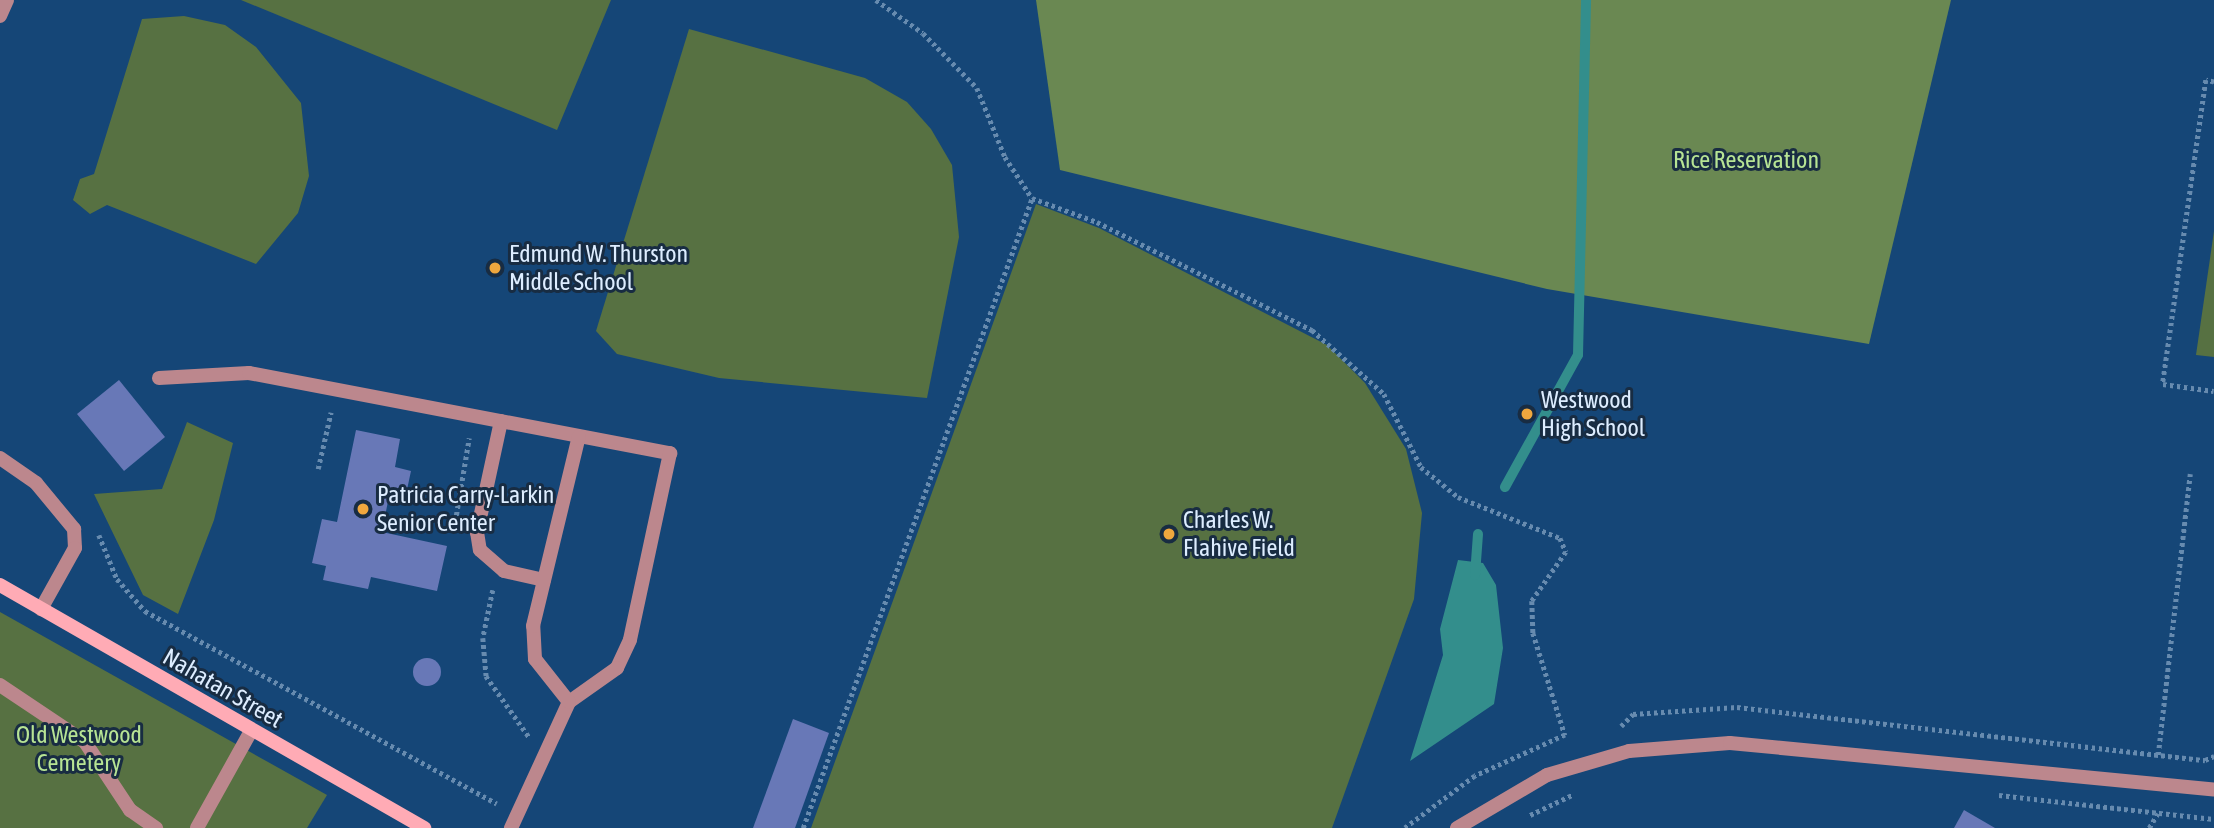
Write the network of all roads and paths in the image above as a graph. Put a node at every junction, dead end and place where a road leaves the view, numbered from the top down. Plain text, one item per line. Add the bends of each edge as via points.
1 (8, 0) edge
2 (876, 0) edge
3 (0, 16) edge
4 (2214, 82) edge
5 (1032, 198) junction
6 (159, 378) dead end
7 (2214, 391) edge
8 (344, 410) dead end
9 (501, 421) junction
10 (457, 432) dead end
11 (579, 436) junction
12 (0, 458) edge
13 (318, 469) dead end
14 (2190, 474) dead end
15 (96, 528) dead end
16 (458, 537) dead end
17 (544, 580) junction
18 (494, 584) dead end
19 (0, 585) edge
20 (41, 609) junction
21 (3, 685) edge
22 (569, 702) junction
23 (1622, 726) dead end
24 (251, 731) junction
25 (546, 751) junction
26 (2158, 755) junction
27 (2214, 756) edge
28 (1586, 790) dead end
29 (2214, 790) edge
30 (1984, 794) dead end
31 (2158, 813) junction
32 (2214, 819) edge
33 (514, 822) edge
34 (1516, 822) dead end
35 (156, 828) edge
36 (197, 828) edge
37 (424, 828) edge
38 (803, 828) edge
39 (1405, 828) edge
40 (1457, 828) edge
41 (2149, 828) edge

1 - 3 lane
2 - 5 path via 923,33 977,88 1004,156
4 - 7 path via 2206,80 2163,384
5 - 38 path
5 - 39 path via 1108,227 1312,330 1384,394 1421,467 1458,497 1560,538 1566,552 1532,601 1534,633 1564,735 1475,776
6 - 9 lane via 248,373
8 - 13 path via 332,408
9 - 11 lane
9 - 17 lane via 477,532 480,550 504,571
10 - 16 path via 470,434 453,517
11 - 17 lane
11 - 22 lane via 670,453 630,640 617,668
12 - 20 lane via 36,483 75,529 75,548
14 - 26 path
15 - 33 path via 117,579 145,611
17 - 22 lane via 533,626 535,659
18 - 25 path via 483,638 486,676 516,726
19 - 20 main road, Nahatan Street
20 - 24 main road, Nahatan Street
21 - 35 lane via 85,742 130,810
22 - 25 lane
23 - 26 path via 1633,714 1737,707
24 - 36 lane
24 - 37 main road, Nahatan Street
25 - 33 lane
26 - 27 path
28 - 34 path
29 - 40 lane via 1730,743 1629,751 1547,775
30 - 31 path
31 - 32 path
31 - 41 path

